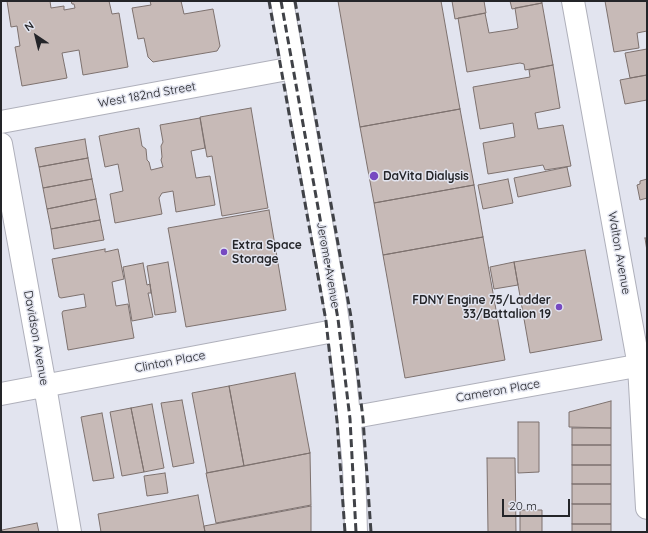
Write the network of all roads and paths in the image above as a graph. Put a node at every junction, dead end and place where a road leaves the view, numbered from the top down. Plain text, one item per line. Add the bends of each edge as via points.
1 (282, 1) edge
2 (573, 1) edge
3 (293, 68) junction
4 (1, 122) edge
5 (1, 144) edge
6 (339, 330) junction
7 (643, 365) edge
8 (45, 386) junction
9 (1, 394) edge
10 (349, 418) junction
11 (647, 508) edge
12 (70, 532) edge
13 (356, 532) edge

1 - 3 street, Jerome Avenue
2 - 7 street, Walton Avenue
3 - 4 street, West 182nd Street
3 - 6 street, Jerome Avenue
5 - 8 street, Davidson Avenue
6 - 8 street, Clinton Place
6 - 10 street, Jerome Avenue
7 - 10 street, Cameron Place
7 - 11 street, Walton Avenue
8 - 9 street, Clinton Place
8 - 12 street, Davidson Avenue
10 - 13 street, Jerome Avenue

